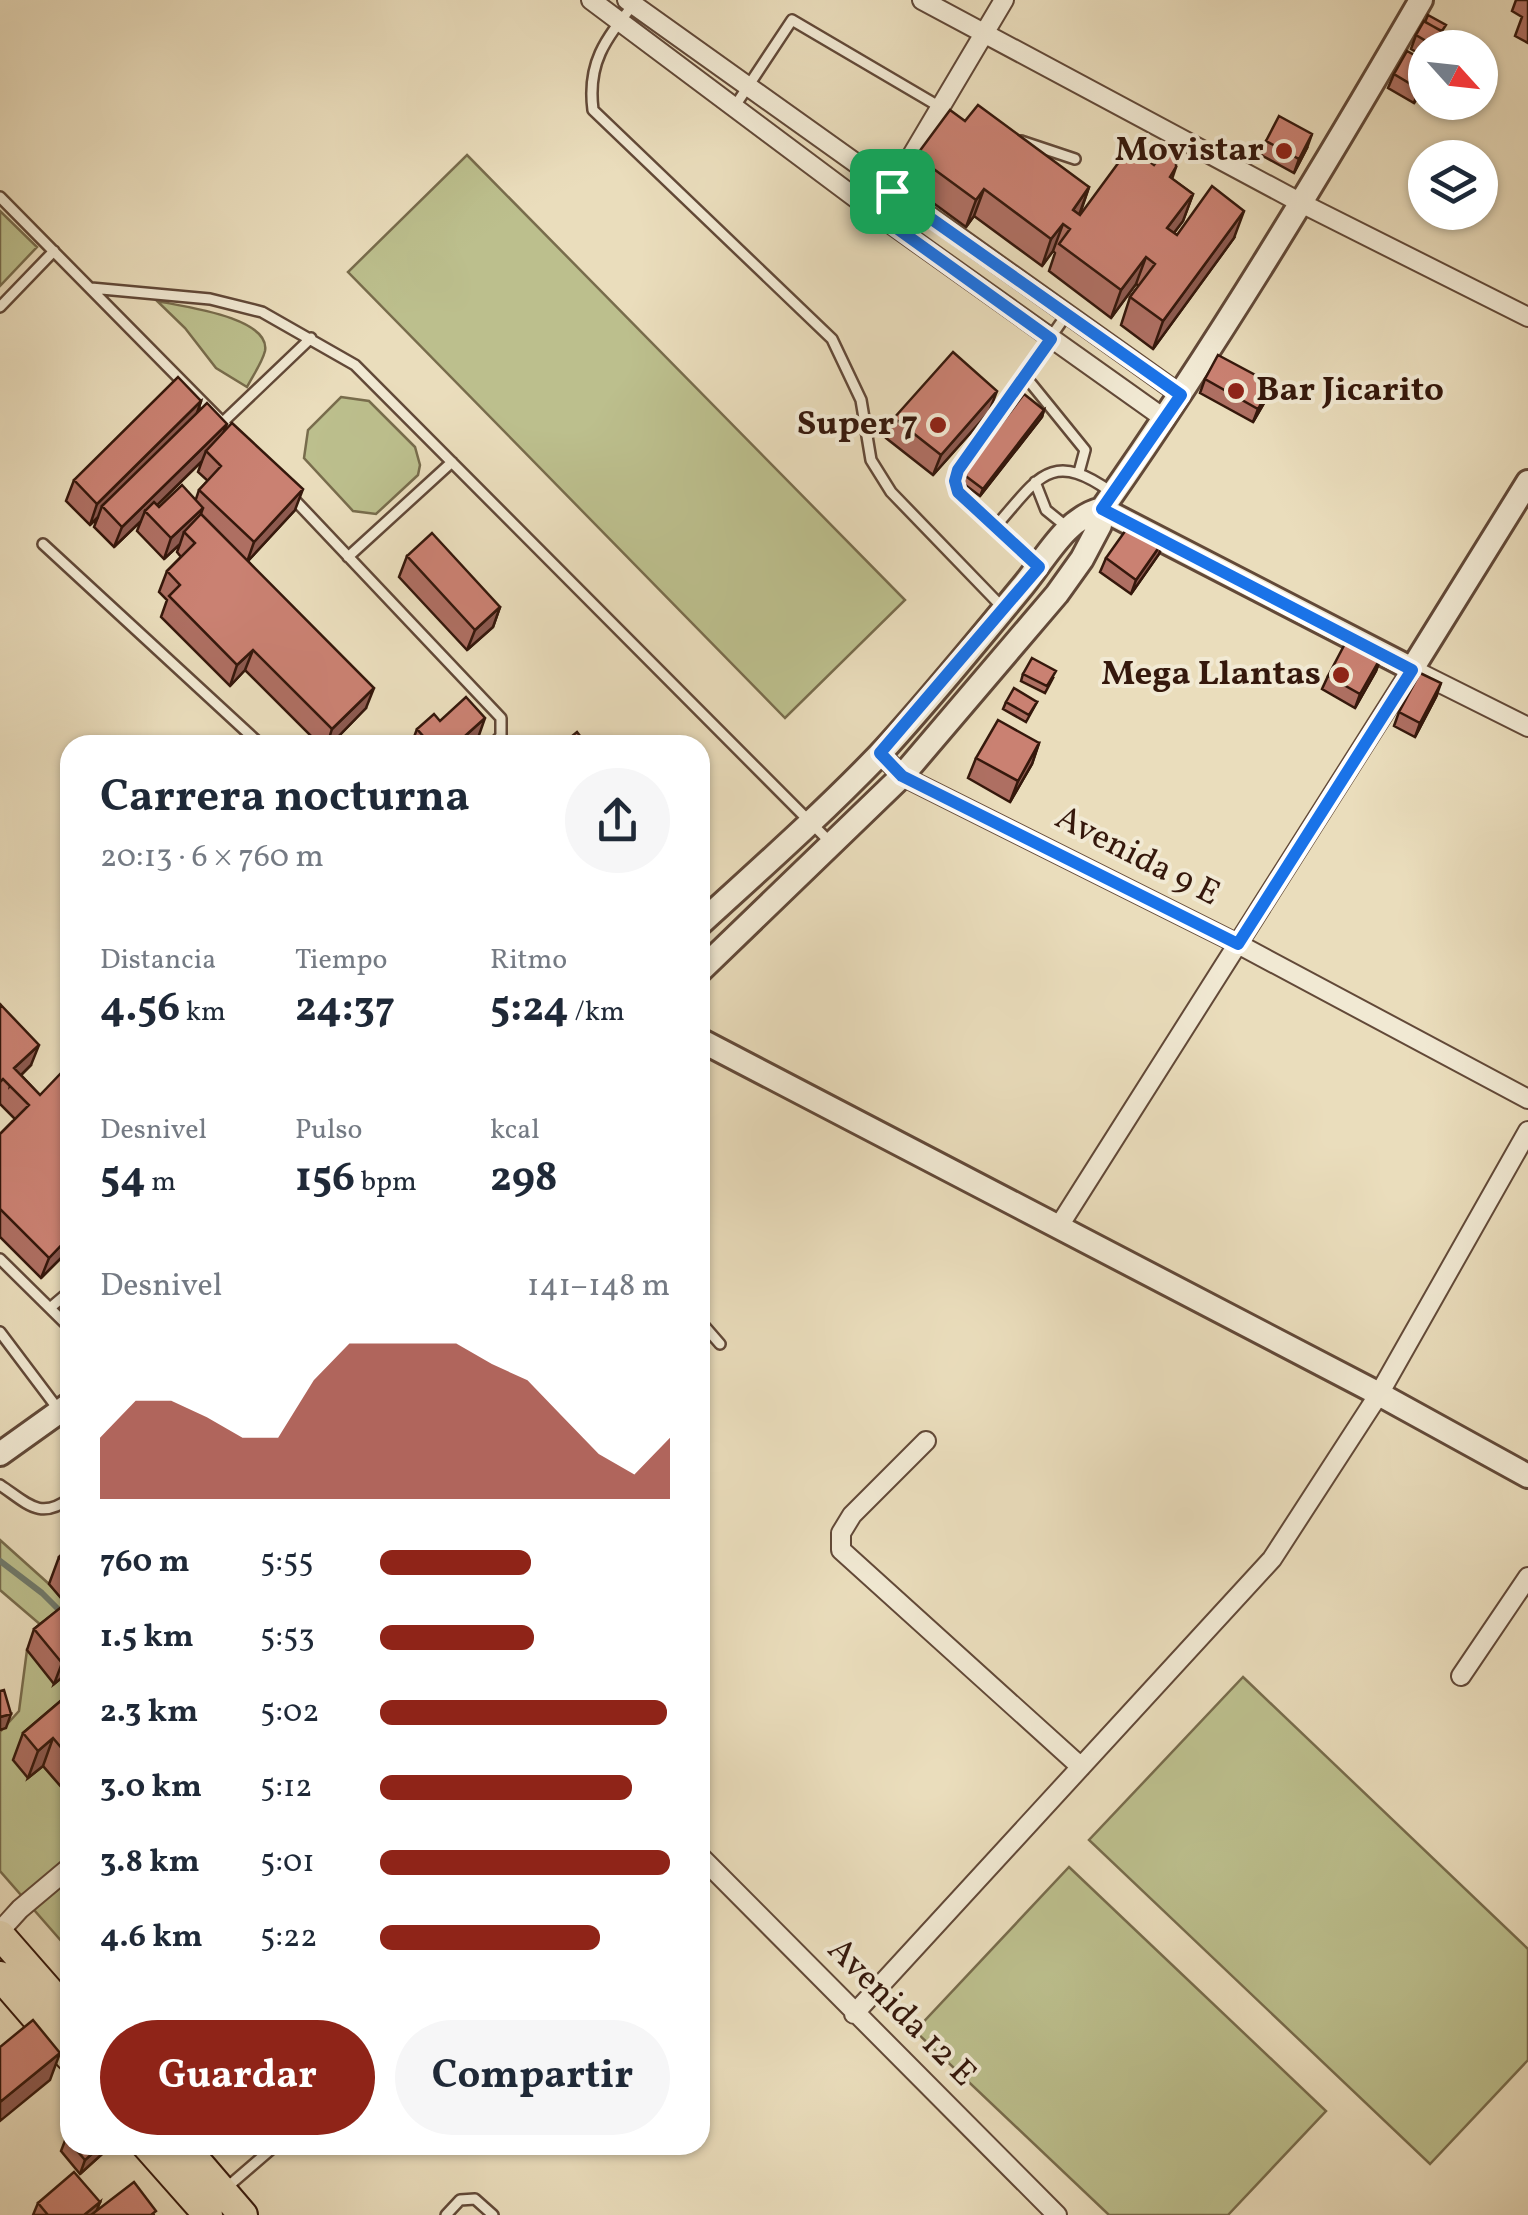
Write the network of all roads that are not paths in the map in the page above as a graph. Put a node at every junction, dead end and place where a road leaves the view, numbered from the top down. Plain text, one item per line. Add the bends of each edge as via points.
1 (922, 0) edge
2 (1004, 0) edge
3 (1421, 0) edge
4 (596, 2) edge
5 (630, 3) edge
6 (619, 23) junction
7 (984, 34) junction
8 (747, 87) junction
9 (733, 108) junction
10 (940, 118) junction
11 (1004, 137) edge
12 (1076, 160) dead end
13 (892, 191) junction
14 (0, 196) edge
15 (1303, 204) junction
16 (877, 214) junction
17 (54, 251) junction
18 (91, 288) junction
19 (0, 307) edge
20 (1067, 314) junction
21 (1528, 317) edge
22 (312, 338) junction
23 (1051, 339) junction
24 (1024, 376) junction
25 (1181, 395) junction
26 (1165, 419) junction
27 (223, 422) junction
28 (248, 449) edge
29 (452, 462) junction
30 (1079, 472) junction
31 (1035, 482) junction
32 (1528, 482) edge
33 (286, 490) edge
34 (1107, 501) junction
35 (996, 526) junction
36 (1068, 528) junction
37 (44, 544) dead end
38 (348, 558) junction
39 (1039, 567) junction
40 (1004, 610) junction
41 (1412, 670) junction
42 (1528, 728) edge
43 (250, 735) edge
44 (501, 735) edge
45 (880, 753) junction
46 (902, 776) junction
47 (812, 822) junction
48 (832, 844) junction
49 (710, 915) edge
50 (1238, 944) junction
51 (710, 960) edge
52 (710, 1045) edge
53 (1528, 1100) edge
54 (1528, 1131) edge
55 (1058, 1226) junction
56 (0, 1258) edge
57 (60, 1300) edge
58 (50, 1308) junction
59 (60, 1318) edge
60 (0, 1332) edge
61 (710, 1332) edge
62 (720, 1344) dead end
63 (1379, 1394) junction
64 (60, 1398) edge
65 (60, 1403) edge
66 (60, 1404) edge
67 (0, 1436) edge
68 (926, 1440) dead end
69 (0, 1454) edge
70 (1528, 1476) edge
71 (0, 1486) edge
72 (60, 1506) edge
73 (1528, 1577) edge
74 (1462, 1676) dead end
75 (1080, 1767) junction
76 (710, 1866) edge
77 (60, 1875) edge
78 (0, 1933) edge
79 (0, 1976) edge
80 (60, 2004) edge
81 (854, 2014) junction
82 (60, 2045) edge
83 (158, 2155) edge
84 (188, 2155) edge
85 (265, 2155) edge
86 (215, 2203) edge
87 (243, 2215) edge
88 (446, 2215) edge
89 (493, 2215) edge
90 (1057, 2215) edge

1 - 7 street
2 - 7 street
3 - 15 street
4 - 6 street
5 - 6 lane
5 - 8 street
6 - 9 street
6 - 40 lane via 603,44 590,83 593,110 832,340 861,400 871,460 891,492
7 - 10 street
7 - 15 street
8 - 9 lane
8 - 10 lane via 792,20
8 - 13 street
9 - 16 street
10 - 13 street
11 - 12 lane
13 - 16 street
13 - 20 street
14 - 17 lane
15 - 21 street
15 - 25 street
16 - 23 street
17 - 18 lane
17 - 19 lane
18 - 22 lane via 210,299 262,312
18 - 27 lane
20 - 23 lane
20 - 25 street
22 - 27 lane
22 - 29 lane via 355,365
23 - 24 lane
23 - 26 street
24 - 30 lane via 1084,450
24 - 35 lane via 955,481 958,492
25 - 26 street
26 - 34 street
27 - 28 lane
29 - 38 lane
29 - 47 lane
30 - 31 lane via 1053,471
30 - 34 lane
31 - 35 lane
31 - 36 lane via 1046,510
32 - 41 street
33 - 38 lane
34 - 36 street
34 - 41 street
34 - 46 street via 1100,526 1057,594
35 - 39 lane
36 - 39 street
37 - 43 lane
38 - 44 lane via 501,718
39 - 40 street
40 - 45 street
41 - 42 street
41 - 50 street
45 - 46 street, Avenida 9 E
45 - 47 street
46 - 48 street
46 - 50 street, Avenida 9 E
47 - 48 lane
47 - 49 street
48 - 51 street
50 - 53 street, Avenida 9 E
50 - 55 street
52 - 55 street
54 - 63 street
55 - 63 street
56 - 58 lane
57 - 58 lane
58 - 59 lane
60 - 64 lane
61 - 62 lane
63 - 70 street
63 - 75 street via 1272,1559
65 - 67 street
66 - 69 street
68 - 75 street via 852,1515 841,1533 841,1550
71 - 72 lane via 42,1511
73 - 74 street
75 - 81 street
76 - 81 street, Avenida 12 E
77 - 78 street
78 - 80 highway
79 - 82 highway
81 - 90 street, Avenida 12 E
83 - 86 highway
84 - 86 highway
85 - 86 lane
86 - 87 highway
88 - 89 lane via 460,2200 475,2199

